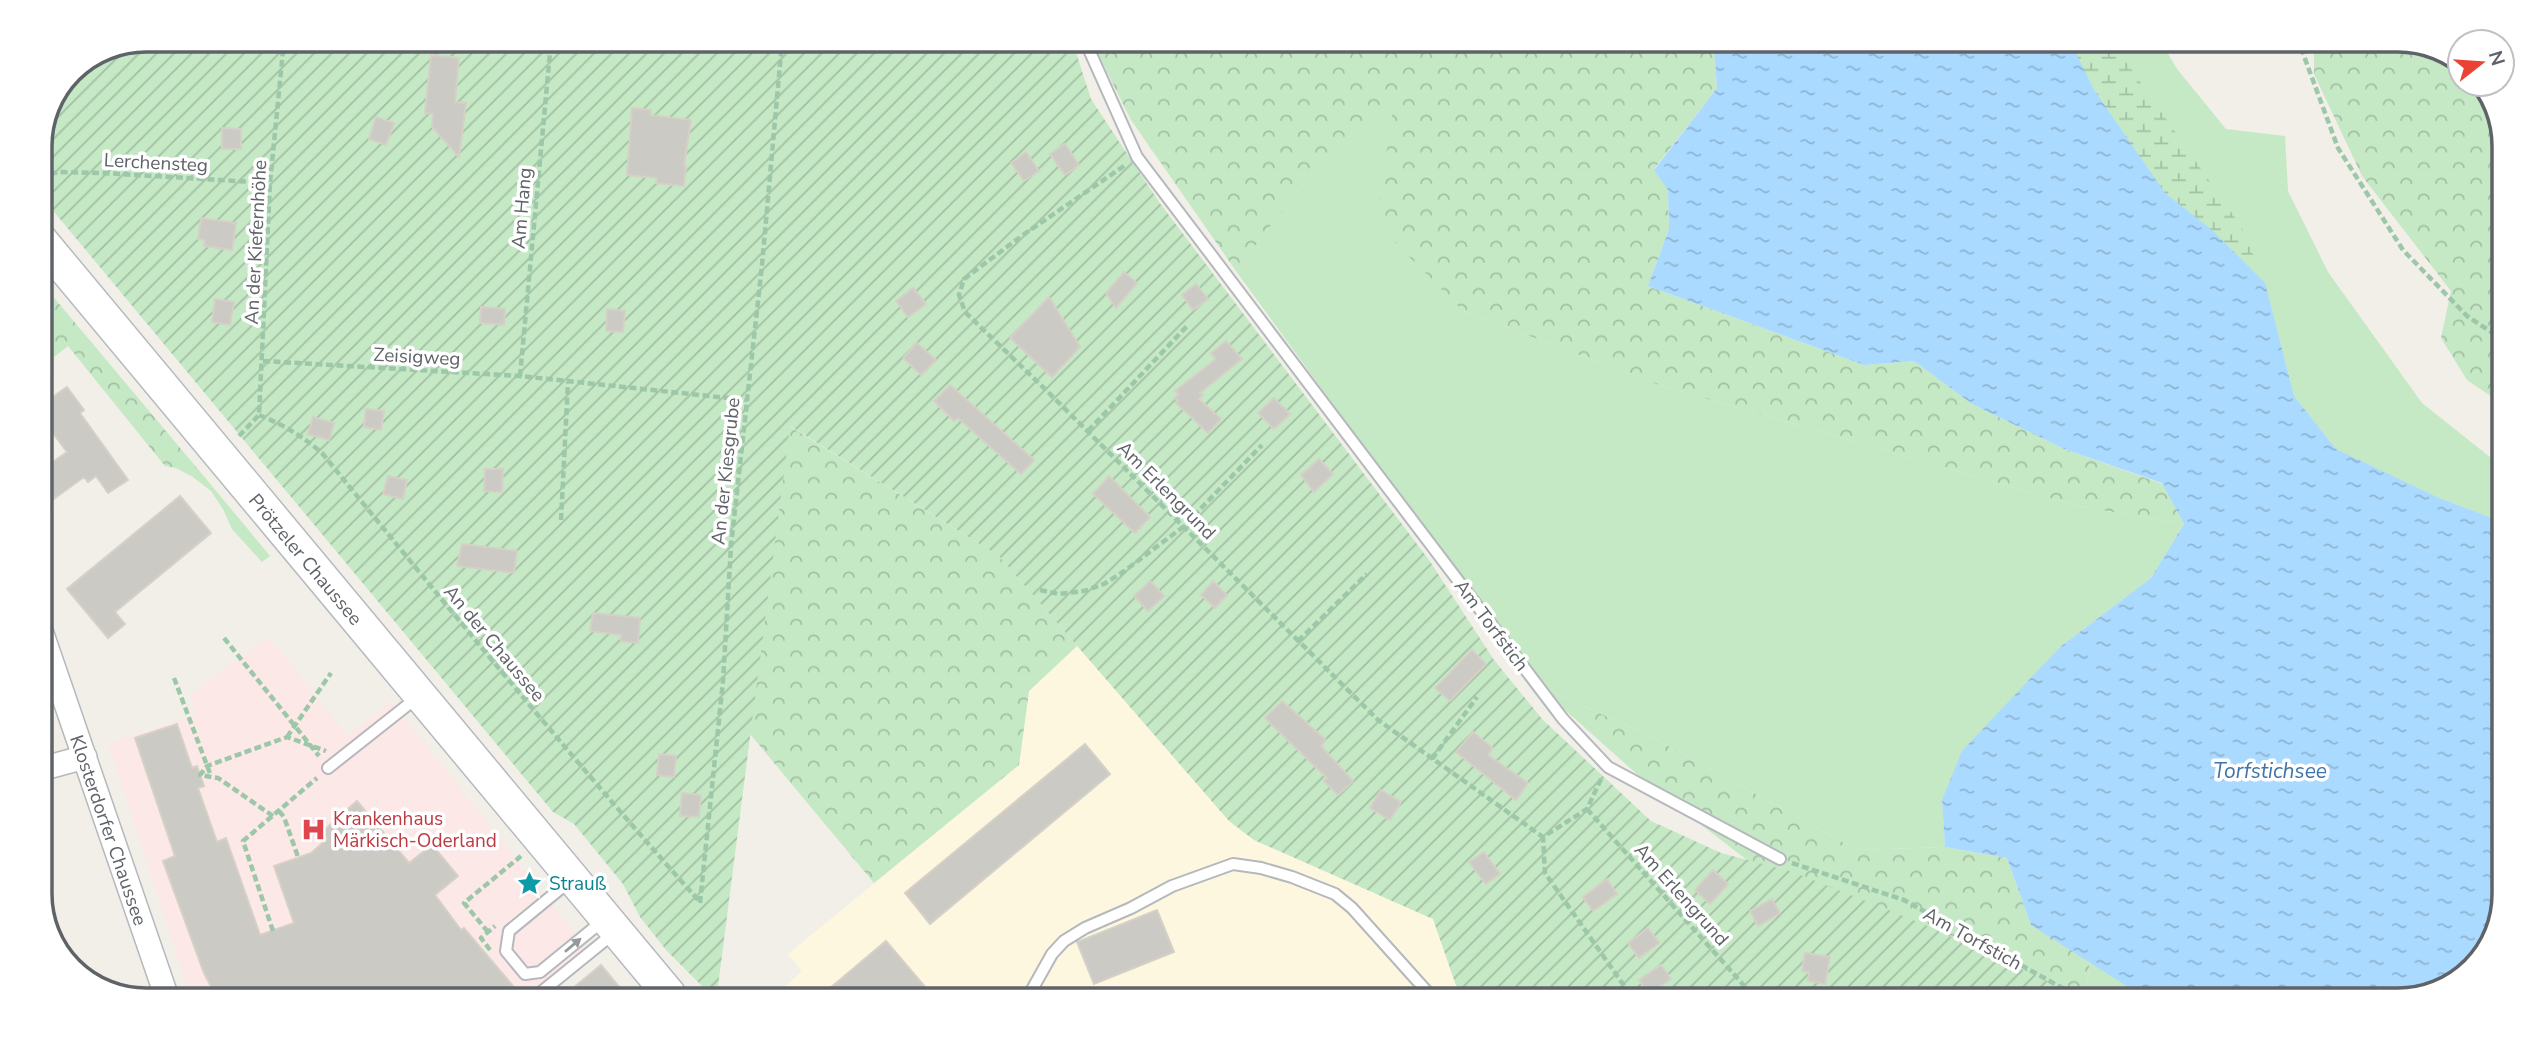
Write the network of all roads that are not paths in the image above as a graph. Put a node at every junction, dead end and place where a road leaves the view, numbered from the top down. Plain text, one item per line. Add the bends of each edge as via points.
1 (1090, 52) edge
2 (53, 255) edge
3 (53, 666) edge
4 (419, 696) junction
5 (85, 757) junction
6 (53, 766) edge
7 (328, 768) road end
8 (1780, 859) road end
9 (564, 885) junction
10 (611, 924) junction
11 (164, 988) edge
12 (545, 988) edge
13 (664, 988) edge
14 (1032, 988) edge
15 (1424, 988) edge

1 - 8 lane, Am Torfstich via 1137,157 1563,719 1608,767
2 - 4 main road, Prötzeler Chaussee
3 - 5 street, Klosterdorfer Chaussee
4 - 7 lane
4 - 9 main road, Prötzeler Chaussee
5 - 6 street
5 - 11 street, Klosterdorfer Chaussee
9 - 10 main road, Prötzeler Chaussee
9 -> 10 lane via 509,931 506,951 525,974 540,972
10 - 12 lane
10 - 13 main road, Prötzeler Chaussee
14 - 15 lane via 1063,941 1084,928 1172,886 1233,864 1292,877 1335,894

